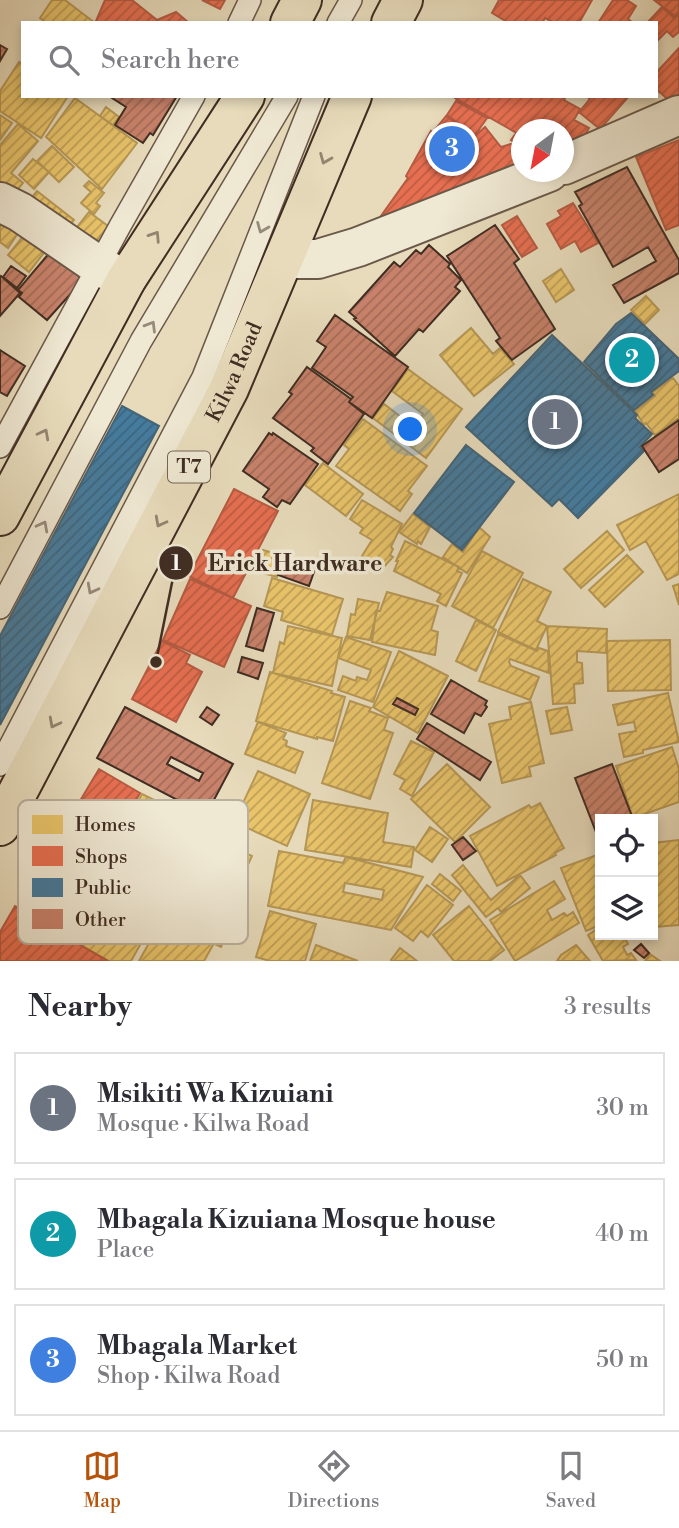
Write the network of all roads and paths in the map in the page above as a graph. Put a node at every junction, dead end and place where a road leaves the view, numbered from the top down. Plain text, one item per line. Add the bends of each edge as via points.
1 (250, 0) edge
2 (302, 0) edge
3 (403, 0) edge
4 (240, 21) edge
5 (291, 21) edge
6 (392, 21) edge
7 (193, 98) edge
8 (243, 98) edge
9 (286, 98) edge
10 (313, 98) edge
11 (351, 98) edge
12 (679, 115) edge
13 (574, 161) edge
14 (524, 182) edge
15 (0, 202) edge
16 (284, 259) junction
17 (112, 273) junction
18 (0, 447) edge
19 (0, 516) edge
20 (0, 608) edge
21 (0, 765) edge
22 (0, 826) edge

1 - 4 lane
2 - 5 highway
3 - 6 highway
7 - 17 lane
17 -> 8 highway
20 -> 9 lane via 141,341
10 -> 21 lane via 203,377
11 -> 16 highway, Kilwa Road / T7
12 - 13 street
14 - 16 street via 358,247 318,259
15 - 17 street
16 -> 22 highway, Kilwa Road / T7 via 229,389
17 - 18 lane
19 -> 17 highway

